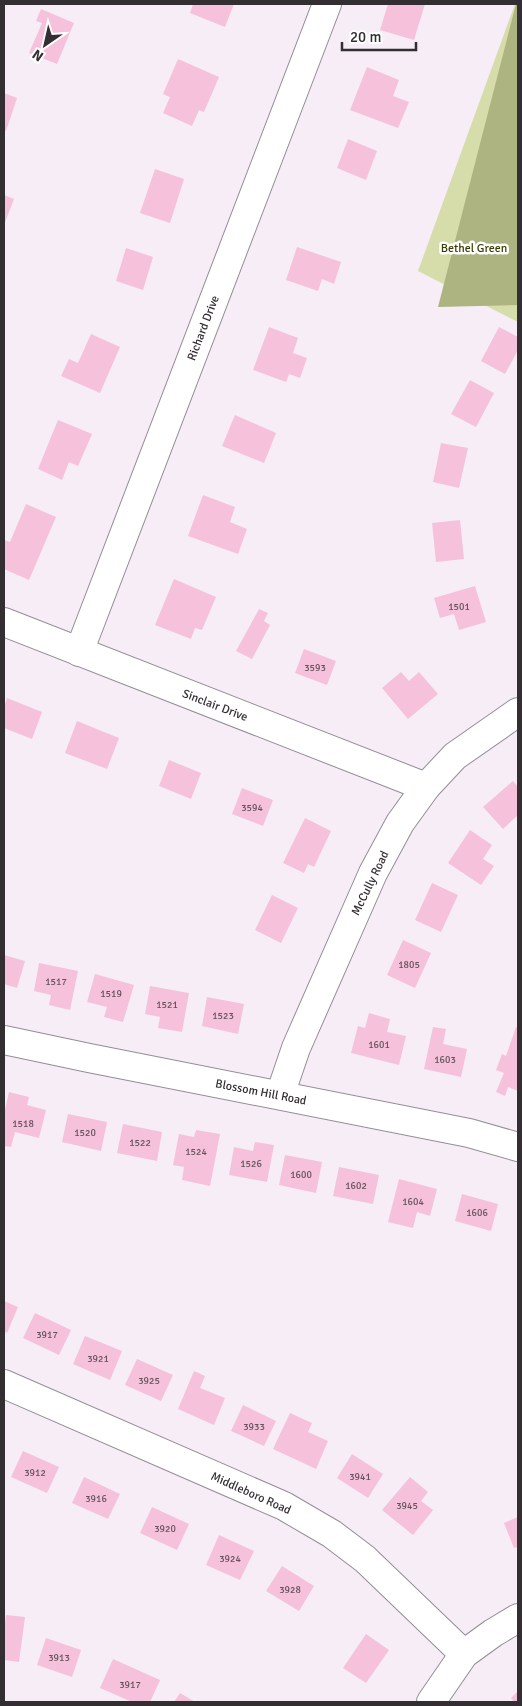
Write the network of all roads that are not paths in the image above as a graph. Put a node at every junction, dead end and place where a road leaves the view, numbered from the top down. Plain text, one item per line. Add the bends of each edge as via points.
1 (327, 4) edge
2 (4, 622) edge
3 (79, 652) junction
4 (518, 712) edge
5 (426, 787) junction
6 (4, 1040) edge
7 (280, 1095) junction
8 (518, 1147) edge
9 (4, 1384) edge
10 (518, 1618) edge
11 (464, 1654) junction
12 (431, 1702) edge

1 - 3 street, Richard Drive
2 - 3 street, Sinclair Drive
3 - 5 street, Sinclair Drive
4 - 5 street, McCully Road via 455,756
5 - 7 street, McCully Road via 400,823 373,872 296,1048
6 - 7 street, Blossom Hill Road
7 - 8 street, Blossom Hill Road via 469,1133
9 - 11 street, Middleboro Road via 284,1506 332,1534 365,1559
10 - 11 street
11 - 12 street

